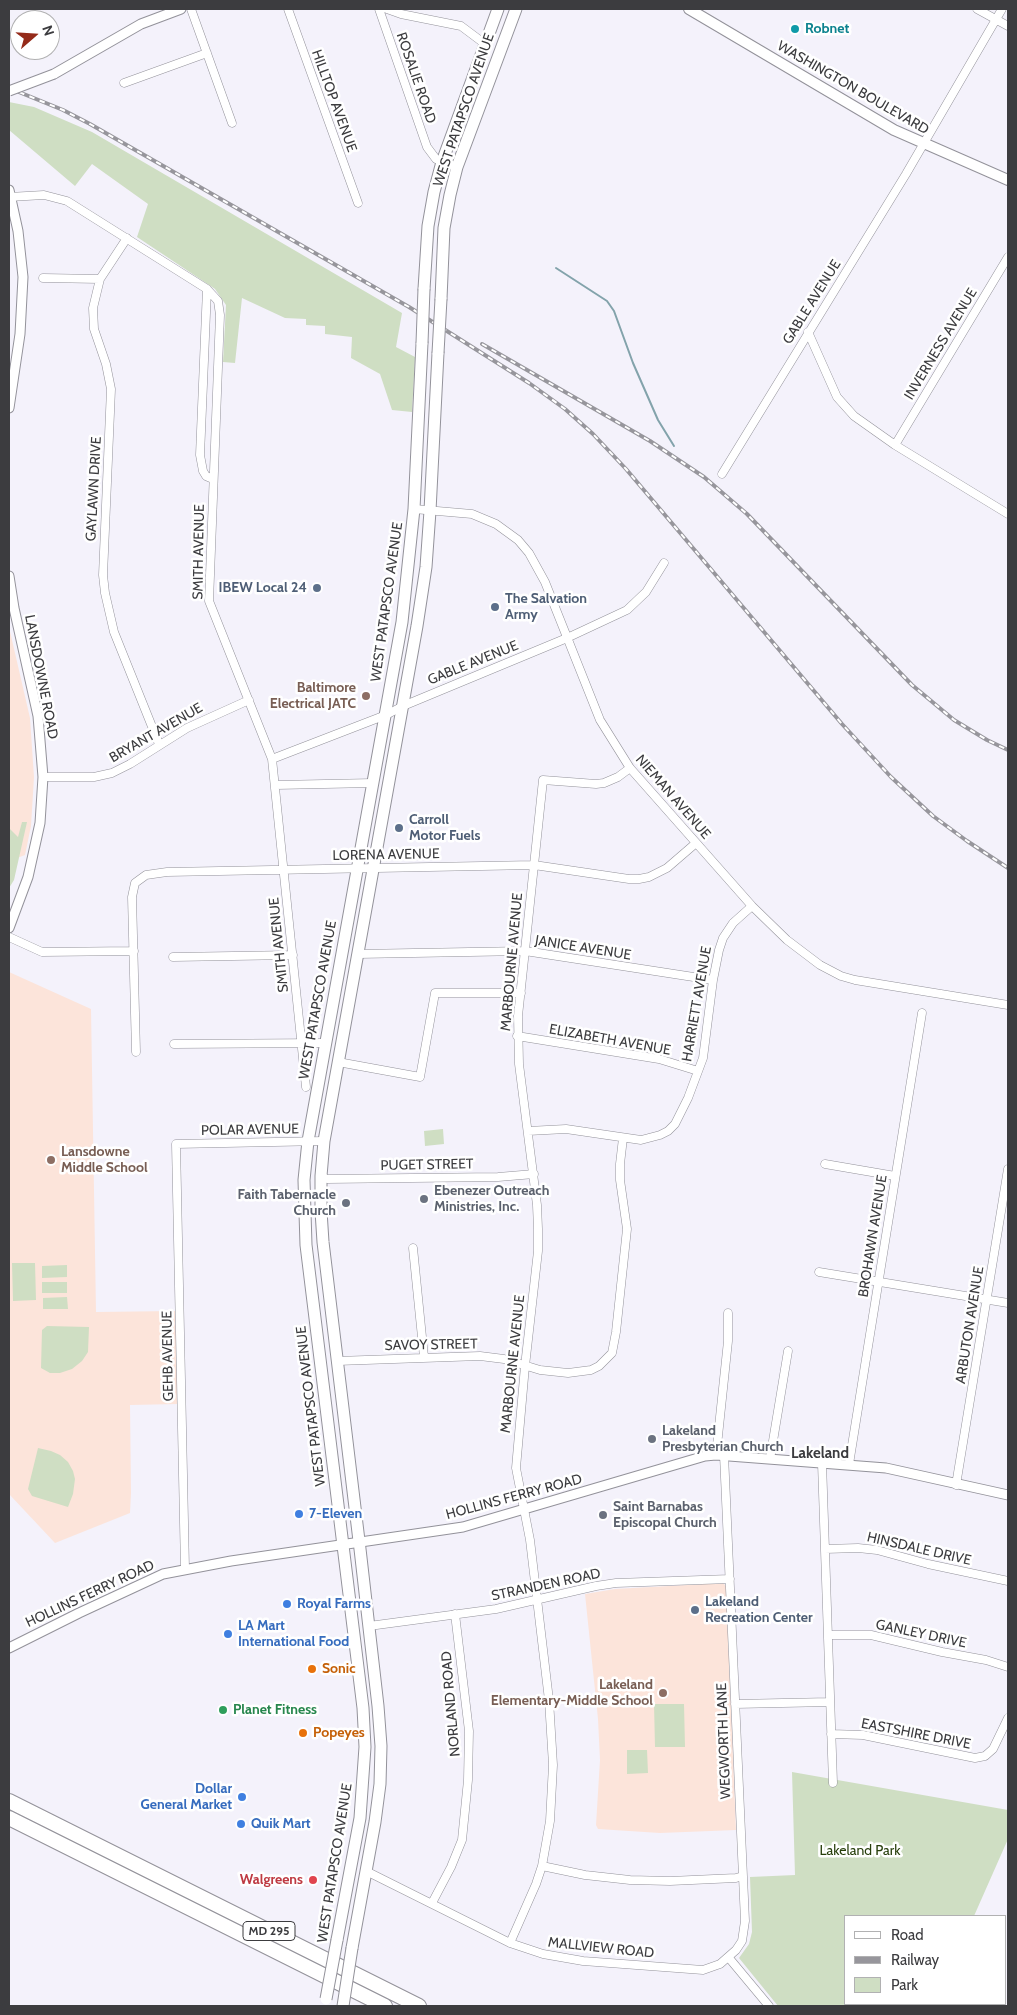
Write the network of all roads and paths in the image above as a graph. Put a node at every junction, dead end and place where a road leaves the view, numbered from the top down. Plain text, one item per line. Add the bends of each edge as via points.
1 (181, 9) edge
2 (191, 9) edge
3 (288, 9) edge
4 (379, 9) edge
5 (387, 9) edge
6 (498, 9) edge
7 (516, 9) edge
8 (689, 9) edge
9 (977, 9) edge
10 (1002, 9) edge
11 (995, 19) junction
12 (1008, 26) edge
13 (485, 44) junction
14 (207, 53) junction
15 (124, 83) dead end
16 (9, 91) edge
17 (232, 123) dead end
18 (924, 144) junction
19 (442, 162) junction
20 (457, 167) junction
21 (1008, 180) edge
22 (10, 195) edge
23 (358, 203) dead end
24 (128, 238) junction
25 (1008, 257) edge
26 (43, 278) dead end
27 (100, 279) junction
28 (207, 289) junction
29 (808, 332) junction
30 (9, 408) edge
31 (895, 445) junction
32 (722, 474) dead end
33 (213, 480) junction
34 (414, 509) junction
35 (430, 511) junction
36 (1008, 514) edge
37 (664, 563) dead end
38 (9, 576) edge
39 (11, 608) edge
40 (567, 638) junction
41 (249, 700) junction
42 (403, 706) junction
43 (386, 715) junction
44 (159, 744) junction
45 (272, 759) junction
46 (630, 768) junction
47 (43, 777) junction
48 (373, 783) junction
49 (276, 785) junction
50 (696, 843) junction
51 (534, 865) junction
52 (357, 868) junction
53 (374, 868) junction
54 (284, 870) junction
55 (752, 906) junction
56 (9, 928) edge
57 (9, 937) edge
58 (134, 951) junction
59 (525, 951) junction
60 (358, 954) junction
61 (293, 955) junction
62 (173, 957) dead end
63 (713, 980) junction
64 (521, 993) junction
65 (1008, 1005) edge
66 (922, 1012) dead end
67 (517, 1036) junction
68 (302, 1043) junction
69 (325, 1043) junction
70 (174, 1044) dead end
71 (136, 1052) dead end
72 (338, 1062) junction
73 (698, 1071) junction
74 (306, 1087) dead end
75 (528, 1131) junction
76 (623, 1138) junction
77 (308, 1141) junction
78 (324, 1141) junction
79 (176, 1144) joint
80 (825, 1164) dead end
81 (1008, 1169) edge
82 (534, 1174) junction
83 (321, 1176) junction
84 (896, 1176) junction
85 (412, 1248) dead end
86 (819, 1272) dead end
87 (878, 1281) junction
88 (987, 1299) junction
89 (1008, 1303) edge
90 (728, 1313) dead end
91 (788, 1351) dead end
92 (424, 1357) junction
93 (337, 1361) junction
94 (525, 1366) junction
95 (720, 1455) junction
96 (770, 1459) junction
97 (822, 1463) junction
98 (849, 1464) junction
99 (956, 1485) junction
100 (1008, 1495) edge
101 (524, 1510) junction
102 (360, 1543) junction
103 (343, 1546) junction
104 (825, 1549) junction
105 (185, 1569) junction
106 (730, 1578) junction
107 (1008, 1580) edge
108 (537, 1600) junction
109 (455, 1614) junction
110 (369, 1626) junction
111 (353, 1628) junction
112 (828, 1635) junction
113 (9, 1648) edge
114 (1008, 1667) edge
115 (374, 1669) junction
116 (830, 1702) junction
117 (735, 1704) junction
118 (1007, 1720) edge
119 (831, 1734) junction
120 (833, 1783) dead end
121 (9, 1801) edge
122 (9, 1818) edge
123 (352, 1863) junction
124 (542, 1866) junction
125 (366, 1871) junction
126 (742, 1876) junction
127 (432, 1903) junction
128 (510, 1943) junction
129 (352, 1948) junction
130 (729, 1958) junction
131 (326, 2003) edge
132 (342, 2006) edge
133 (385, 2006) edge
134 (419, 2006) edge
135 (769, 2006) edge

1 - 16 street, bridge via 141,24 54,74
2 - 14 street
3 - 23 street, HILLTOP AVENUE
4 - 19 street, ROSALIE ROAD via 423,138 431,154
5 - 13 street via 461,26
6 - 13 main road, WEST PATAPSCO AVENUE
7 - 20 main road, WEST PATAPSCO AVENUE
8 - 18 main road, WASHINGTON BOULEVARD via 894,130
9 - 11 street
10 - 11 street, GABLE AVENUE
11 - 12 street
11 - 18 street, GABLE AVENUE
13 - 19 main road, WEST PATAPSCO AVENUE
14 - 15 street
14 - 17 street
18 - 21 main road, WASHINGTON BOULEVARD
18 - 29 street, GABLE AVENUE
19 - 20 street
19 - 34 main road, WEST PATAPSCO AVENUE, bridge via 428,226
20 - 35 main road, WEST PATAPSCO AVENUE, bridge via 444,228
22 - 24 street, SMITH AVENUE via 44,195 68,201
22 - 30 street via 23,277 20,334
24 - 27 street, GAYLAWN DRIVE
24 - 28 street, SMITH AVENUE
25 - 31 street, INVERNESS AVENUE
26 - 27 street
27 - 44 street, GAYLAWN DRIVE via 92,320 109,375 111,404 103,556 105,593 114,632
28 - 33 street, SMITH AVENUE via 218,301 220,315
28 - 33 street via 200,455 203,471
29 - 31 street via 842,404
29 - 32 street, GABLE AVENUE
31 - 36 street
33 - 41 street, SMITH AVENUE via 209,601
34 - 35 street, NIEMAN AVENUE
34 - 43 main road, WEST PATAPSCO AVENUE via 402,622
35 - 40 street, NIEMAN AVENUE via 480,516 518,540 538,569
35 - 42 main road, WEST PATAPSCO AVENUE via 422,596
37 - 40 street, GABLE AVENUE via 634,606
38 - 39 street, LANSDOWNE ROAD
39 - 47 street, LANSDOWNE ROAD via 38,716
40 - 42 street, GABLE AVENUE
40 - 46 street, NIEMAN AVENUE via 600,720
41 - 44 street, BRYANT AVENUE via 200,721
41 - 45 street, SMITH AVENUE
42 - 43 street, GABLE AVENUE
42 - 53 main road, WEST PATAPSCO AVENUE
43 - 45 street, GABLE AVENUE
43 - 48 main road, WEST PATAPSCO AVENUE
44 - 47 street, BRYANT AVENUE via 130,764 103,776
45 - 49 street, SMITH AVENUE
46 - 50 street, NIEMAN AVENUE
46 - 51 street, MARBOURNE AVENUE via 612,780 596,784 543,780
47 - 56 street, LANSDOWNE ROAD via 40,823 28,878
48 - 49 street
48 - 52 main road, WEST PATAPSCO AVENUE
49 - 54 street, SMITH AVENUE
50 - 51 street, LORENA AVENUE via 666,868 639,879
50 - 55 street, NIEMAN AVENUE
51 - 53 street, LORENA AVENUE
51 - 59 street, MARBOURNE AVENUE
52 - 53 street, LORENA AVENUE
52 - 54 street, LORENA AVENUE
52 - 69 main road, WEST PATAPSCO AVENUE
53 - 60 main road, WEST PATAPSCO AVENUE
54 - 58 street, LORENA AVENUE via 167,872 140,878 133,889
54 - 61 street, SMITH AVENUE
55 - 63 street, HARRIETT AVENUE via 733,923 723,938
55 - 65 street, NIEMAN AVENUE via 797,948 841,976 875,985
57 - 58 street via 42,952
58 - 71 street, LORENA AVENUE
59 - 60 street, JANICE AVENUE
59 - 63 street, JANICE AVENUE
59 - 64 street, MARBOURNE AVENUE
60 - 72 main road, WEST PATAPSCO AVENUE
61 - 62 street
61 - 68 street, SMITH AVENUE
63 - 73 street, HARRIETT AVENUE
64 - 67 street, MARBOURNE AVENUE
64 - 72 street via 435,993 420,1077
66 - 84 street, BROHAWN AVENUE
67 - 73 street, ELIZABETH AVENUE via 659,1059
67 - 75 street, MARBOURNE AVENUE
68 - 69 street
68 - 70 street
68 - 74 street, SMITH AVENUE
69 - 77 main road, WEST PATAPSCO AVENUE
72 - 78 main road, WEST PATAPSCO AVENUE
73 - 76 street, HARRIETT AVENUE via 680,1116 668,1131 641,1140
75 - 76 street via 566,1129
75 - 82 street, MARBOURNE AVENUE
76 - 94 street, SAVOY STREET via 620,1172 627,1229 612,1352 598,1366 579,1372 554,1373
77 - 78 street, POLAR AVENUE
77 - 79 street, POLAR AVENUE
77 - 103 main road, WEST PATAPSCO AVENUE via 304,1180 306,1245
78 - 83 main road, WEST PATAPSCO AVENUE
79 - 105 street, GEHB AVENUE
80 - 84 street
81 - 88 street, ARBUTON AVENUE
82 - 83 street, PUGET STREET via 488,1177
82 - 94 street, MARBOURNE AVENUE via 538,1251
83 - 93 main road, WEST PATAPSCO AVENUE via 323,1242
84 - 87 street, BROHAWN AVENUE
85 - 92 street
86 - 87 street
87 - 88 street
87 - 98 street, BROHAWN AVENUE
88 - 89 street
88 - 99 street, ARBUTON AVENUE
90 - 95 street, WEGWORTH LANE
91 - 96 street
92 - 93 street, SAVOY STREET
92 - 94 street, SAVOY STREET via 480,1356
93 - 102 main road, WEST PATAPSCO AVENUE
94 - 101 street, MARBOURNE AVENUE via 516,1468
95 - 96 street, HOLLINS FERRY ROAD
95 - 101 street, HOLLINS FERRY ROAD via 693,1459
95 - 106 street, WEGWORTH LANE
96 - 97 street, HOLLINS FERRY ROAD
97 - 98 street, HOLLINS FERRY ROAD
97 - 104 street
98 - 99 street, HOLLINS FERRY ROAD via 903,1470
99 - 100 street, HOLLINS FERRY ROAD
101 - 102 street, HOLLINS FERRY ROAD via 463,1527
101 - 108 street, MARBOURNE AVENUE
102 - 103 street, HOLLINS FERRY ROAD
102 - 110 main road, WEST PATAPSCO AVENUE
103 - 105 street, HOLLINS FERRY ROAD
103 - 111 main road, WEST PATAPSCO AVENUE
104 - 107 street, HINSDALE DRIVE via 877,1550
104 - 112 street
105 - 113 street, HOLLINS FERRY ROAD via 146,1581
106 - 108 street, STRANDEN ROAD via 616,1583
106 - 117 street, WEGWORTH LANE
108 - 109 street, STRANDEN ROAD
108 - 124 street, MARBOURNE AVENUE via 552,1733 550,1812
109 - 110 street, STRANDEN ROAD
109 - 127 street, NORLAND ROAD via 469,1731 468,1789 462,1840
110 - 115 main road, WEST PATAPSCO AVENUE
111 - 115 main road via 361,1631 365,1662
111 - 123 main road, WEST PATAPSCO AVENUE via 365,1747 360,1818
112 - 114 street, GANLEY DRIVE via 871,1635
112 - 116 street
115 - 125 main road, WEST PATAPSCO AVENUE via 381,1746 380,1784
116 - 117 street
116 - 119 street
117 - 126 street, WEGWORTH LANE
118 - 119 street, EASTSHIRE DRIVE via 993,1750 975,1758 863,1735
119 - 120 street
121 - 134 highway, MD 295
122 - 133 highway, MD 295
123 - 129 main road via 358,1871 347,1937
123 - 131 main road, WEST PATAPSCO AVENUE, bridge
124 - 126 street via 630,1880
124 - 128 street, MARBOURNE AVENUE
125 - 127 street, MALLVIEW ROAD
125 - 129 main road, WEST PATAPSCO AVENUE
126 - 130 street, WEGWORTH LANE via 745,1931 742,1941
127 - 128 street, MALLVIEW ROAD
128 - 130 street, MALLVIEW ROAD via 562,1958 692,1969 712,1968
129 - 132 main road, WEST PATAPSCO AVENUE, bridge
130 - 135 street

